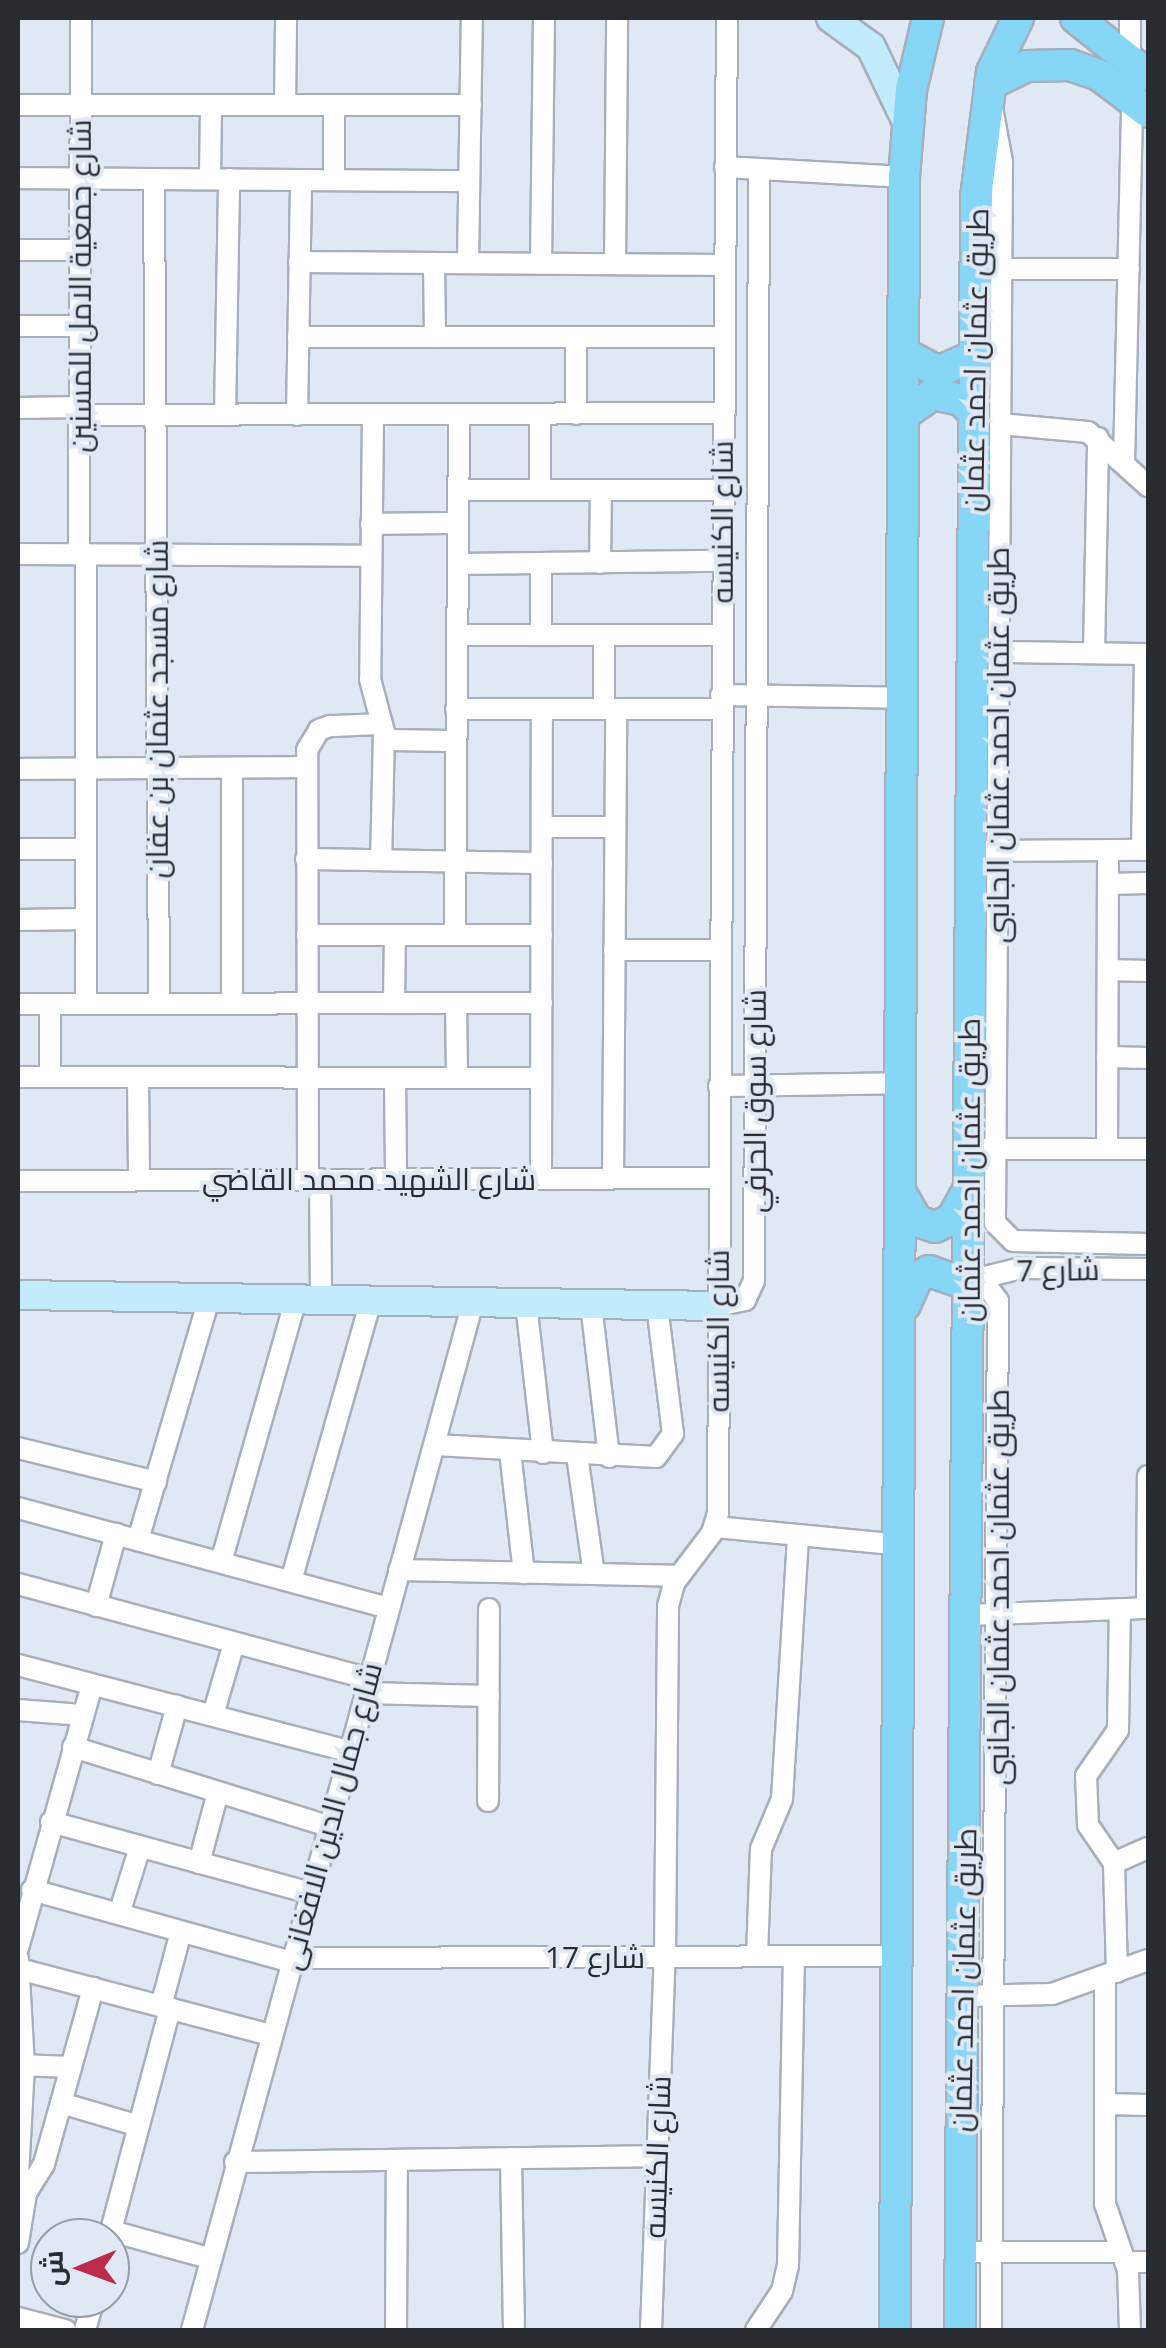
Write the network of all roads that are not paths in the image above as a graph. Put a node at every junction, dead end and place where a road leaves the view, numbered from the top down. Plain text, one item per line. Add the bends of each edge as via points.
1 (80, 18) edge
2 (286, 18) edge
3 (472, 18) edge
4 (544, 18) edge
5 (617, 18) edge
6 (727, 18) edge
7 (831, 18) edge
8 (928, 18) edge
9 (1018, 18) edge
10 (1076, 18) edge
11 (1130, 18) edge
12 (1140, 87) edge
13 (988, 89) junction
14 (18, 105) edge
15 (80, 105) junction
16 (212, 105) junction
17 (285, 105) junction
18 (334, 105) junction
19 (471, 105) junction
20 (906, 120) junction
21 (725, 168) junction
22 (759, 169) junction
23 (904, 177) junction
24 (18, 178) edge
25 (80, 178) junction
26 (154, 179) junction
27 (219, 179) junction
28 (301, 180) junction
29 (334, 180) junction
30 (469, 181) junction
31 (18, 250) edge
32 (80, 250) junction
33 (300, 262) junction
34 (434, 262) junction
35 (468, 263) junction
36 (541, 264) junction
37 (615, 264) junction
38 (724, 265) junction
39 (1001, 269) junction
40 (1129, 270) junction
41 (18, 326) edge
42 (80, 326) junction
43 (298, 337) junction
44 (435, 337) junction
45 (576, 337) junction
46 (724, 337) junction
47 (903, 353) junction
48 (974, 356) junction
49 (1127, 356) junction
50 (1148, 357) edge
51 (18, 408) edge
52 (80, 411) junction
53 (373, 414) junction
54 (459, 414) junction
55 (540, 414) junction
56 (576, 414) junction
57 (723, 414) junction
58 (156, 415) junction
59 (225, 415) junction
60 (297, 415) junction
61 (903, 415) junction
62 (987, 419) junction
63 (1098, 438) junction
64 (1124, 464) junction
65 (1148, 486) edge
66 (458, 490) junction
67 (540, 490) junction
68 (601, 490) junction
69 (722, 490) junction
70 (371, 524) junction
71 (458, 524) junction
72 (18, 554) edge
73 (83, 554) junction
74 (156, 555) junction
75 (371, 556) junction
76 (722, 562) junction
77 (541, 563) junction
78 (600, 563) junction
79 (458, 564) junction
80 (457, 635) junction
81 (541, 635) junction
82 (604, 635) junction
83 (722, 635) junction
84 (999, 652) junction
85 (1094, 653) junction
86 (1147, 654) edge
87 (756, 696) junction
88 (902, 698) junction
89 (721, 702) junction
90 (456, 709) junction
91 (542, 709) junction
92 (610, 709) junction
93 (383, 732) junction
94 (456, 741) junction
95 (306, 767) junction
96 (158, 768) junction
97 (232, 768) junction
98 (18, 769) edge
99 (86, 769) junction
100 (542, 827) junction
101 (615, 827) junction
102 (18, 849) edge
103 (86, 849) junction
104 (1108, 850) junction
105 (1145, 850) edge
106 (984, 851) junction
107 (306, 859) junction
108 (381, 860) junction
109 (455, 861) junction
110 (542, 863) junction
111 (1148, 883) edge
112 (1108, 884) junction
113 (86, 919) junction
114 (18, 920) edge
115 (306, 935) junction
116 (395, 935) junction
117 (454, 935) junction
118 (542, 935) junction
119 (614, 950) junction
120 (720, 950) junction
121 (1108, 970) junction
122 (1148, 971) edge
123 (456, 1003) junction
124 (542, 1003) junction
125 (18, 1004) edge
126 (50, 1004) junction
127 (86, 1004) junction
128 (159, 1004) junction
129 (232, 1004) junction
130 (307, 1004) junction
131 (394, 1004) junction
132 (1107, 1057) junction
133 (1148, 1058) edge
134 (18, 1077) edge
135 (50, 1077) junction
136 (138, 1077) junction
137 (307, 1078) junction
138 (395, 1078) junction
139 (457, 1078) junction
140 (542, 1078) junction
141 (902, 1083) junction
142 (719, 1086) junction
143 (755, 1086) junction
144 (982, 1149) junction
145 (1107, 1149) junction
146 (1148, 1149) edge
147 (542, 1178) junction
148 (613, 1178) junction
149 (720, 1178) junction
150 (314, 1179) junction
151 (396, 1179) junction
152 (139, 1180) junction
153 (18, 1181) edge
154 (968, 1190) junction
155 (902, 1195) junction
156 (1148, 1244) edge
157 (1148, 1269) edge
158 (969, 1283) junction
159 (18, 1295) edge
160 (209, 1298) junction
161 (309, 1299) junction
162 (372, 1300) junction
163 (473, 1302) junction
164 (526, 1303) junction
165 (591, 1304) junction
166 (657, 1305) junction
167 (717, 1306) junction
168 (902, 1311) junction
169 (435, 1445) junction
170 (18, 1448) edge
171 (510, 1451) junction
172 (543, 1453) junction
173 (577, 1455) junction
174 (609, 1457) junction
175 (1148, 1476) edge
176 (156, 1482) junction
177 (18, 1508) edge
178 (715, 1528) junction
179 (116, 1534) junction
180 (798, 1536) junction
181 (138, 1540) junction
182 (901, 1546) junction
183 (221, 1562) junction
184 (399, 1570) junction
185 (524, 1573) junction
186 (594, 1574) junction
187 (678, 1576) junction
188 (291, 1582) junction
189 (18, 1584) edge
190 (96, 1606) junction
191 (388, 1608) junction
192 (1148, 1608) edge
193 (489, 1609) dead end
194 (1120, 1609) junction
195 (999, 1614) junction
196 (966, 1615) junction
197 (234, 1643) junction
198 (18, 1665) edge
199 (92, 1684) junction
200 (367, 1686) junction
201 (489, 1696) junction
202 (177, 1706) junction
203 (18, 1710) edge
204 (82, 1714) junction
205 (212, 1715) junction
206 (72, 1748) junction
207 (349, 1751) junction
208 (158, 1774) junction
209 (218, 1792) junction
210 (488, 1802) dead end
211 (51, 1822) junction
212 (328, 1826) junction
213 (140, 1846) junction
214 (1148, 1848) edge
215 (199, 1863) junction
216 (1114, 1863) junction
217 (28, 1881) edge
218 (310, 1893) junction
219 (119, 1914) junction
220 (180, 1932) junction
221 (18, 1948) edge
222 (665, 1956) junction
223 (758, 1956) junction
224 (794, 1956) junction
225 (898, 1956) junction
226 (18, 1959) edge
227 (291, 1960) junction
228 (1148, 1960) edge
229 (18, 1969) edge
230 (1111, 1974) junction
231 (93, 1988) junction
232 (963, 1996) junction
233 (995, 1996) junction
234 (165, 2007) junction
235 (270, 2035) junction
236 (21, 2065) edge
237 (71, 2067) junction
238 (61, 2104) junction
239 (1105, 2104) junction
240 (1148, 2104) edge
241 (139, 2126) junction
242 (657, 2156) junction
243 (511, 2158) junction
244 (397, 2160) junction
245 (235, 2162) junction
246 (26, 2193) junction
247 (114, 2218) edge
248 (130, 2239) edge
249 (18, 2243) edge
250 (961, 2252) junction
251 (992, 2252) junction
252 (1124, 2257) junction
253 (209, 2258) junction
254 (1148, 2262) edge
255 (1139, 2305) edge
256 (18, 2318) edge
257 (65, 2330) edge
258 (192, 2330) edge
259 (396, 2330) edge
260 (514, 2330) edge
261 (651, 2330) edge
262 (756, 2330) edge
263 (894, 2330) edge
264 (960, 2330) edge
265 (991, 2330) edge
266 (1130, 2330) edge

1 - 15 street, شارع جمعية الامل للمسنين
2 - 17 street
3 - 19 street
4 - 36 street
5 - 37 street
6 - 21 street, شارع الكنيسه
7 - 20 street via 872,46
8 - 20 main road
9 - 13 main road, طريق عثمان احمد عثمان
10 - 12 main road
11 - 12 street
12 - 13 main road via 1054,63 1027,66
12 - 40 street
13 - 39 street, طريق عثمان احمد عثمان الجانبى via 1002,162
13 - 48 main road, طريق عثمان احمد عثمان via 976,177
14 - 15 street
15 - 16 street
15 - 25 street, شارع جمعية الامل للمسنين
16 - 17 street
16 - 27 street
17 - 18 street
18 - 19 street
18 - 29 street
19 - 30 street
20 - 23 main road
21 - 22 street
21 - 38 street, شارع الكنيسه
22 - 23 street
22 - 87 street, شارع سوق الحرفي
23 - 47 main road
24 - 25 street
25 - 26 street
25 - 32 street, شارع جمعية الامل للمسنين
26 - 27 street
26 - 58 street, شارع مسجد عثمان بن عفان
27 - 28 street
27 - 59 street
28 - 29 street
28 - 33 street
29 - 30 street
30 - 35 street
31 - 32 street
32 - 42 street, شارع جمعية الامل للمسنين
33 - 34 street
33 - 43 street
34 - 35 street
34 - 44 street
35 - 36 street
36 - 37 street
37 - 38 street
38 - 46 street, شارع الكنيسه
39 - 40 street
39 - 62 street, طريق عثمان احمد عثمان الجانبى
40 - 49 street
41 - 42 street
42 - 52 street, شارع جمعية الامل للمسنين
43 - 44 street
43 - 60 street
44 - 45 street
45 - 46 street
45 - 56 street
46 - 57 street, شارع الكنيسه
47 - 48 main road via 938,372
47 - 61 main road
48 - 62 main road, طريق عثمان احمد عثمان
49 - 50 street
49 - 64 street
51 - 52 street
52 - 58 street
52 - 73 street, شارع جمعية الامل للمسنين
53 - 54 street
53 - 60 street
53 - 70 street
54 - 55 street
54 - 66 street
55 - 56 street
55 - 67 street
56 - 57 street
57 - 69 street, شارع الكنيسه
58 - 59 street
58 - 74 street, شارع مسجد عثمان بن عفان
59 - 60 street
61 - 62 main road via 934,394 960,400
61 - 88 main road
62 - 63 street via 1067,426
62 - 84 street, طريق عثمان احمد عثمان الجانبى
62 - 106 main road, طريق عثمان احمد عثمان
63 - 64 street
63 - 85 street
64 - 65 street
66 - 67 street
66 - 71 street
67 - 68 street
68 - 69 street
68 - 78 street
69 - 76 street, شارع الكنيسه
70 - 71 street
70 - 75 street
71 - 79 street
72 - 73 street
73 - 74 street
73 - 99 street, شارع جمعية الامل للمسنين
74 - 75 street
74 - 96 street, شارع مسجد عثمان بن عفان
75 - 93 street via 370,678
76 - 78 street
76 - 83 street, شارع الكنيسه
77 - 78 street
77 - 79 street
77 - 81 street
79 - 80 street
80 - 81 street
80 - 90 street
81 - 82 street
82 - 83 street
82 - 92 street
83 - 89 street, شارع الكنيسه
84 - 85 street
84 - 106 street, طريق عثمان احمد عثمان الجانبى
85 - 86 street
86 - 105 street
87 - 88 street
87 - 89 street
87 - 143 street, شارع سوق الحرفي
88 - 141 main road
89 - 92 street
89 - 120 street, شارع الكنيسه
90 - 91 street
90 - 94 street
91 - 92 street
91 - 100 street
92 - 101 street
93 - 94 street
93 - 95 street via 319,730 306,750
93 - 108 street
94 - 109 street
95 - 97 street
95 - 107 street
96 - 97 street
96 - 99 street
96 - 128 street, شارع مسجد عثمان بن عفان
97 - 129 street
98 - 99 street
99 - 103 street, شارع جمعية الامل للمسنين
100 - 101 street
100 - 110 street
101 - 119 street
102 - 103 street
103 - 113 street, شارع جمعية الامل للمسنين
104 - 105 street
104 - 106 street
104 - 112 street
106 - 144 main road, طريق عثمان احمد عثمان
107 - 108 street
107 - 115 street
108 - 109 street
109 - 110 street
109 - 117 street
110 - 118 street
111 - 112 street
112 - 121 street
113 - 114 street
113 - 127 street, شارع جمعية الامل للمسنين
115 - 116 street
115 - 130 street
116 - 117 street
116 - 131 street
117 - 118 street
118 - 124 street
119 - 120 street
119 - 148 street
120 - 142 street, شارع الكنيسه
121 - 122 street
121 - 132 street
123 - 124 street
123 - 131 street
123 - 139 street
124 - 140 street
125 - 126 street
126 - 127 street
126 - 135 street
127 - 128 street
128 - 129 street
129 - 130 street
130 - 131 street
130 - 137 street
132 - 133 street
132 - 145 street
134 - 135 street
135 - 136 street
136 - 137 street
136 - 152 street
137 - 138 street
137 - 150 street
138 - 139 street
138 - 151 street
139 - 140 street
140 - 147 street
141 - 143 street
141 - 155 main road
142 - 143 street
142 - 149 street, شارع الكنيسه
143 - 167 street, شارع سوق الحرفي via 753,1288 739,1304
144 - 145 street
144 - 154 main road, طريق عثمان احمد عثمان
144 - 156 street, شارع 7 via 998,1229 1013,1242
145 - 146 street
147 - 148 street, شارع الشهيد محمد القاضي
147 - 151 street, شارع الشهيد محمد القاضي
148 - 149 street, شارع الشهيد محمد القاضي
149 - 167 street, شارع الكنيسه
150 - 151 street, شارع الشهيد محمد القاضي
150 - 152 street, شارع الشهيد محمد القاضي
150 - 161 street
152 - 153 street, شارع الشهيد محمد القاضي
154 - 155 main road via 952,1219 935,1227 917,1221
154 - 158 main road, طريق عثمان احمد عثمان
155 - 168 main road
157 - 158 street, شارع 7 via 1022,1268
158 - 168 main road via 928,1271
158 - 195 street, طريق عثمان احمد عثمان الجانبى via 986,1286 998,1301
158 - 196 main road, طريق عثمان احمد عثمان
159 - 160 street
160 - 161 street
160 - 176 street
161 - 162 street
161 - 183 street
162 - 163 street
162 - 188 street
163 - 164 street
163 - 169 street, شارع جمال الدين الافغانى
164 - 165 street
164 - 172 street
165 - 166 street
165 - 174 street
166 - 167 street
166 - 174 street via 673,1434 656,1456
167 - 178 street, شارع الكنيسه
168 - 182 main road
169 - 171 street
169 - 184 street, شارع جمال الدين الافغانى
170 - 176 street
171 - 172 street
171 - 185 street
172 - 173 street
173 - 174 street
173 - 186 street
175 - 192 street
176 - 181 street
177 - 179 street
178 - 180 street
178 - 187 street, شارع الكنيسه
179 - 181 street
179 - 190 street
180 - 182 street
180 - 223 street via 782,1800 761,1849
181 - 183 street
182 - 225 main road
183 - 188 street
184 - 185 street
184 - 191 street, شارع جمال الدين الافغانى
185 - 186 street
186 - 187 street
187 - 222 street, شارع الكنيسه via 668,1606
188 - 191 street
189 - 190 street
190 - 197 street
191 - 200 street, شارع جمال الدين الافغانى
192 - 194 street
193 - 201 street
194 - 195 street
194 - 216 street via 1118,1730 1086,1776 1088,1825
195 - 196 street
195 - 233 street, طريق عثمان احمد عثمان الجانبى
196 - 232 main road, طريق عثمان احمد عثمان
197 - 200 street
197 - 205 street
198 - 199 street
199 - 202 street
199 - 204 street
200 - 201 street
200 - 207 street, شارع جمال الدين الافغانى
201 - 210 street
202 - 205 street
202 - 208 street
203 - 204 street
204 - 206 street
205 - 207 street
206 - 208 street
206 - 211 street
207 - 212 street, شارع جمال الدين الافغانى
208 - 209 street
209 - 212 street
209 - 215 street
211 - 213 street
211 - 217 street
212 - 218 street, شارع جمال الدين الافغانى
213 - 215 street
213 - 219 street
214 - 216 street
215 - 218 street
216 - 230 street
217 - 219 street, شارع 17
217 - 221 street
218 - 227 street, شارع جمال الدين الافغانى
219 - 220 street, شارع 17
220 - 227 street, شارع 17
220 - 234 street
222 - 223 street, شارع 17
222 - 227 street, شارع 17
222 - 242 street, شارع الكنيسه
223 - 224 street, شارع 17
224 - 225 street, شارع 17
224 - 262 street via 788,2266 782,2290
225 - 263 main road
226 - 229 street
227 - 235 street, شارع جمال الدين الافغانى
228 - 230 street
229 - 231 street
229 - 236 street
230 - 233 street via 1052,1994
230 - 239 street
231 - 234 street
231 - 237 street
232 - 233 street
232 - 250 main road, طريق عثمان احمد عثمان
233 - 251 street, طريق عثمان احمد عثمان الجانبى
234 - 235 street
234 - 241 street
235 - 245 street, شارع جمال الدين الافغانى
236 - 237 street
236 - 246 street via 18,2176
237 - 238 street
238 - 241 street
238 - 246 street via 40,2174
239 - 240 street
239 - 252 street via 1106,2216
241 - 247 street
242 - 243 street
242 - 261 street, شارع الكنيسه
243 - 244 street
243 - 260 street
244 - 245 street
244 - 259 street
245 - 253 street, شارع جمال الدين الافغانى
246 - 249 street
248 - 253 street
250 - 251 street
250 - 264 main road, طريق عثمان احمد عثمان
251 - 252 street
251 - 265 street, طريق عثمان احمد عثمان الجانبى
252 - 254 street
252 - 255 street
253 - 258 street, شارع جمال الدين الافغانى
255 - 266 street
256 - 257 street

